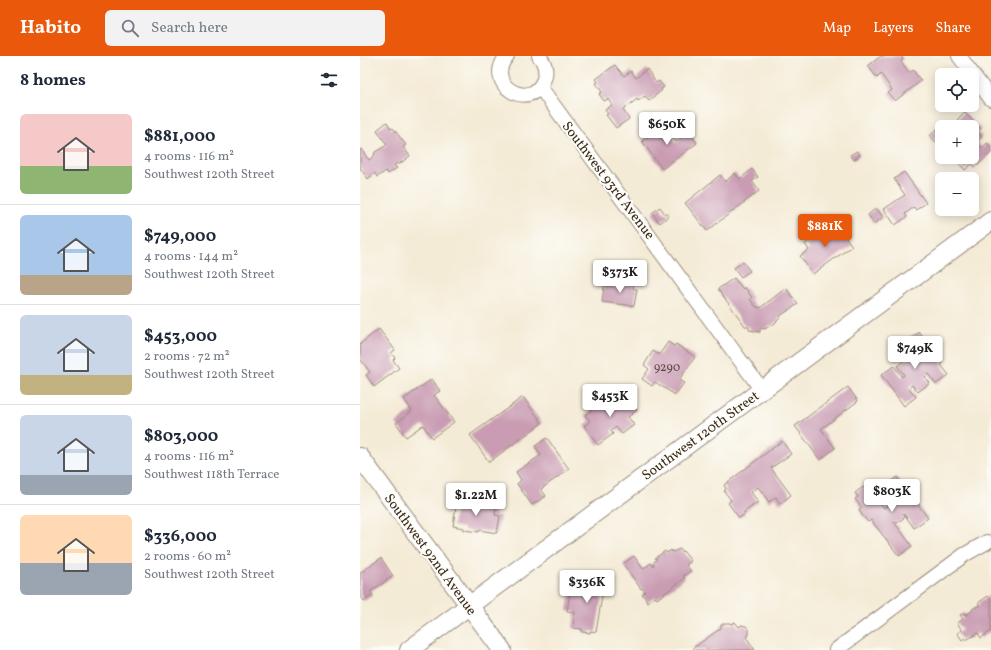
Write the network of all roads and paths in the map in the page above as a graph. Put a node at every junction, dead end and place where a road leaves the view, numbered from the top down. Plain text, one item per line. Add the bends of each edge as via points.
1 (507, 56) edge
2 (539, 56) edge
3 (959, 56) edge
4 (540, 87) junction
5 (991, 99) edge
6 (991, 221) edge
7 (762, 390) junction
8 (360, 458) edge
9 (987, 542) dead end
10 (469, 606) junction
11 (409, 650) edge
12 (502, 650) edge
13 (836, 650) edge

1 - 4 street via 500,69 502,81 510,91 522,95
2 - 4 street via 546,71
3 - 5 street
4 - 7 street, Southwest 93rd Avenue
6 - 7 street, Southwest 120th Street
7 - 10 street, Southwest 120th Street
8 - 10 street, Southwest 92nd Avenue
9 - 13 street via 964,555
10 - 11 street, Southwest 120th Street
10 - 12 street, Southwest 92nd Avenue

